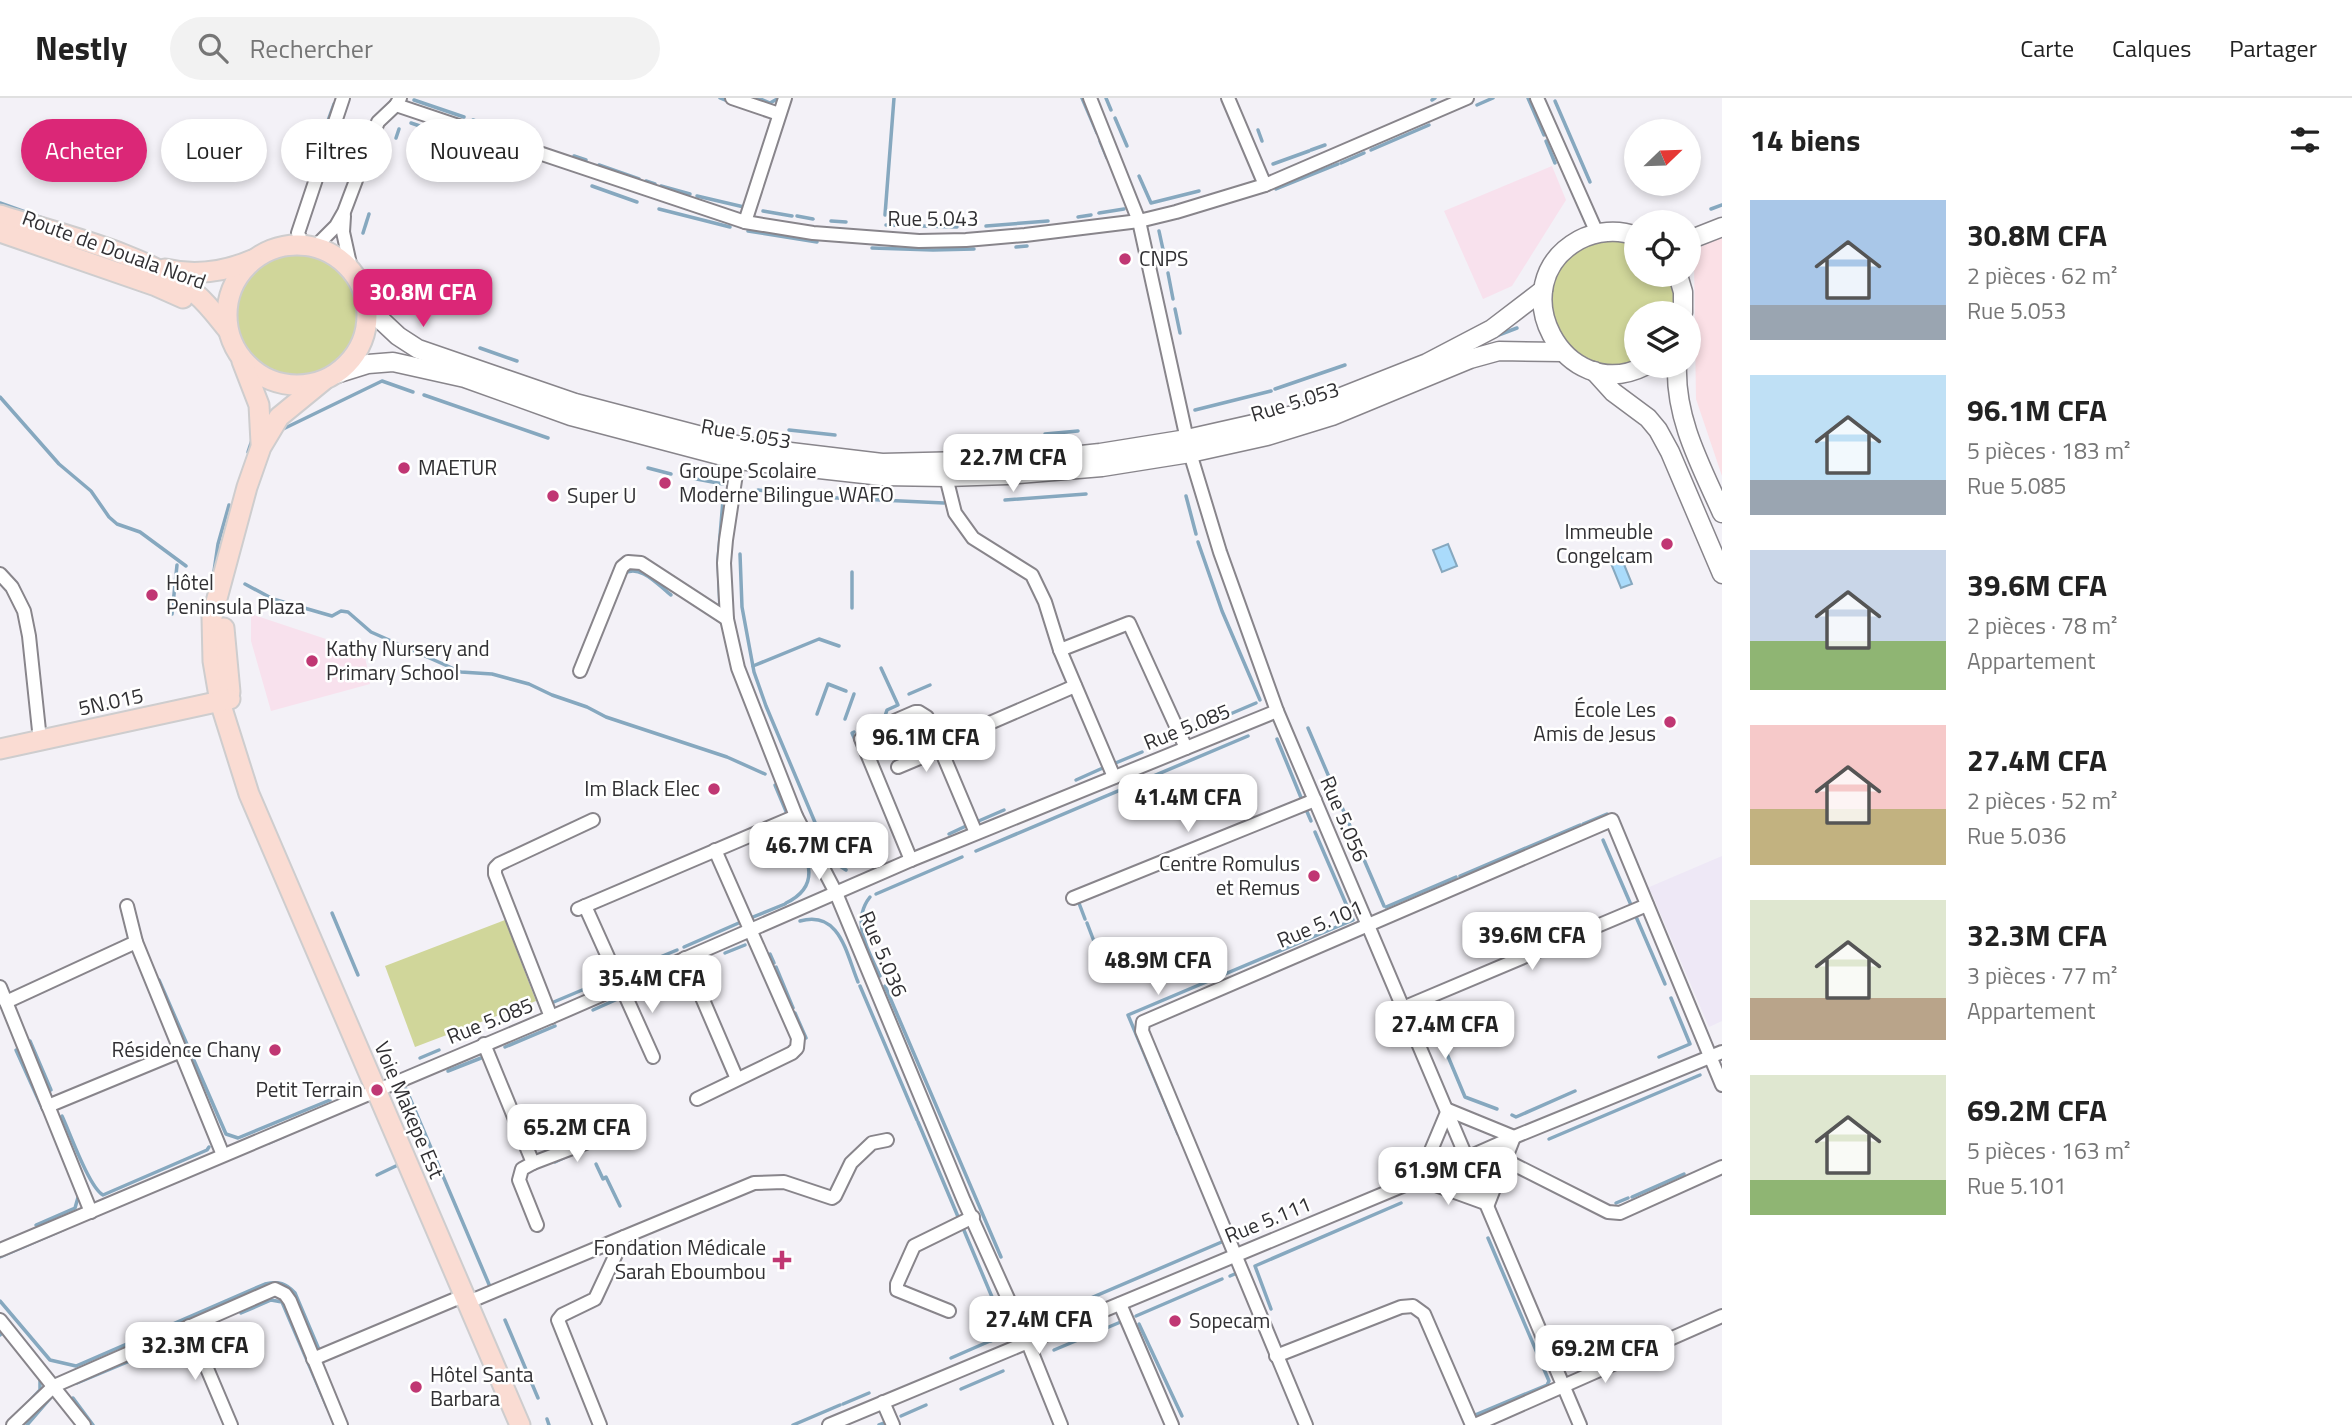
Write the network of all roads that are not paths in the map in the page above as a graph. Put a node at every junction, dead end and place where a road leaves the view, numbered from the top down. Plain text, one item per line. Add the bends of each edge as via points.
1 (343, 98) edge
2 (732, 98) edge
3 (785, 98) edge
4 (1090, 98) edge
5 (1228, 98) edge
6 (1467, 98) edge
7 (1537, 98) edge
8 (398, 102) edge
9 (779, 114) junction
10 (1265, 185) junction
11 (344, 212) junction
12 (0, 215) edge
13 (1139, 221) junction
14 (745, 222) junction
15 (1722, 228) edge
16 (0, 232) edge
17 (1597, 233) junction
18 (1624, 233) edge
19 (1701, 236) edge
20 (309, 246) junction
21 (257, 257) junction
22 (140, 262) junction
23 (352, 273) junction
24 (1543, 290) junction
25 (366, 306) junction
26 (213, 311) junction
27 (228, 330) junction
28 (1563, 352) junction
29 (239, 355) junction
30 (1594, 371) junction
31 (1624, 372) edge
32 (330, 377) junction
33 (1676, 378) edge
34 (1188, 446) junction
35 (261, 447) junction
36 (739, 453) junction
37 (946, 477) junction
38 (1722, 513) edge
39 (0, 574) edge
40 (1722, 575) edge
41 (727, 620) junction
42 (1060, 650) junction
43 (580, 671) dead end
44 (1075, 686) junction
45 (226, 700) junction
46 (1277, 711) junction
47 (40, 740) junction
48 (940, 747) junction
49 (1186, 748) junction
50 (0, 749) edge
51 (898, 768) dead end
52 (1114, 777) junction
53 (1315, 800) junction
54 (796, 816) junction
55 (593, 820) dead end
56 (976, 833) junction
57 (715, 850) junction
58 (911, 860) junction
59 (836, 893) junction
60 (1073, 898) dead end
61 (1647, 905) junction
62 (127, 906) dead end
63 (1369, 924) junction
64 (749, 930) junction
65 (136, 942) junction
66 (685, 958) junction
67 (621, 986) junction
68 (0, 987) edge
69 (6, 1002) junction
70 (1405, 1007) junction
71 (551, 1017) junction
72 (484, 1044) junction
73 (181, 1051) junction
74 (1716, 1055) edge
75 (653, 1057) dead end
76 (737, 1079) junction
77 (1722, 1085) edge
78 (376, 1090) junction
79 (697, 1099) dead end
80 (48, 1106) junction
81 (1448, 1110) junction
82 (609, 1134) dead end
83 (1514, 1137) junction
84 (887, 1139) dead end
85 (223, 1155) junction
86 (1468, 1158) junction
87 (1505, 1160) junction
88 (533, 1163) junction
89 (1722, 1167) edge
90 (1419, 1179) junction
91 (1488, 1204) junction
92 (91, 1212) junction
93 (973, 1217) junction
94 (537, 1225) dead end
95 (624, 1237) junction
96 (0, 1250) edge
97 (1235, 1254) junction
98 (464, 1300) junction
99 (1120, 1304) junction
100 (949, 1311) dead end
101 (1722, 1315) edge
102 (0, 1321) edge
103 (189, 1326) junction
104 (1028, 1343) junction
105 (1276, 1356) junction
106 (313, 1359) junction
107 (1562, 1385) junction
108 (54, 1386) junction
109 (883, 1402) junction
110 (13, 1425) edge
111 (84, 1425) edge
112 (231, 1425) edge
113 (341, 1425) edge
114 (520, 1425) edge
115 (600, 1425) edge
116 (830, 1425) edge
117 (893, 1425) edge
118 (1061, 1425) edge
119 (1172, 1425) edge
120 (1306, 1425) edge
121 (1474, 1425) edge
122 (1580, 1425) edge

1 - 20 street via 298,233
2 - 9 street
3 - 9 street
4 - 13 street, Rue 5.056
5 - 10 street
6 - 10 street, Rue 5.043
7 - 17 street
8 - 11 street via 377,122
8 - 14 street, Rue 5.043
9 - 14 street
10 - 13 street, Rue 5.043
11 - 20 street via 331,232
11 - 23 street via 343,232
12 - 22 main road, Route de Douala Nord
13 - 14 street, Rue 5.043 via 1025,235 919,241 813,233
13 - 34 street, Rue 5.056
15 - 19 main road
16 - 26 main road, Route de Douala Nord via 156,286
17 - 18 main road
17 - 24 main road via 1575,242 1558,258
20 - 21 main road via 286,246
20 - 23 main road via 336,257
21 - 22 main road via 237,266 194,272
21 - 27 main road via 231,289
22 - 26 main road via 180,282
23 - 25 main road
24 - 28 main road via 1546,325
24 - 34 main road, Rue 5.053 via 1492,328 1427,363 1298,414
25 - 32 main road via 361,344 351,361
25 - 36 main road, Rue 5.053 via 418,349
26 - 27 main road
27 - 29 main road
28 - 30 main road
28 - 34 main road, Rue 5.053 via 1499,351 1302,427
29 - 32 main road via 255,372 276,383 300,386
29 - 35 main road via 259,405
30 - 31 main road
30 - 40 main road via 1658,430
32 - 35 main road via 279,417
32 - 36 main road, Rue 5.053 via 368,364 393,362 465,378 571,415
33 - 38 main road via 1682,416
34 - 36 main road, Rue 5.053 via 966,462 882,463
34 - 37 main road, Rue 5.053 via 1102,467
34 - 46 street, Rue 5.056 via 1228,578
35 - 45 main road, Voie Makepe Est via 219,596
36 - 37 main road, Rue 5.053 via 882,476
36 - 41 street, Rue 5.036 via 726,540
37 - 42 street via 955,513 973,538 1032,575
39 - 47 street via 24,611
41 - 43 street via 641,563 628,562
41 - 54 street, Rue 5.036 via 738,668
42 - 44 street
42 - 49 street via 1129,623
44 - 48 street
44 - 52 street
45 - 47 main road, 5N.015
45 - 78 main road, Voie Makepe Est via 257,778 258,812
46 - 49 street, Rue 5.085
46 - 53 street, Rue 5.056
47 - 50 main road, 5N.015
48 - 51 street
48 - 56 street
48 - 58 street via 919,712 869,732 861,740
49 - 52 street, Rue 5.085
52 - 56 street, Rue 5.085
53 - 60 street
53 - 63 street, Rue 5.056
54 - 57 street
54 - 59 street, Rue 5.036
55 - 71 street via 495,868
56 - 58 street, Rue 5.085
57 - 64 street
57 - 67 street via 582,907
58 - 59 street, Rue 5.085
59 - 64 street, Rue 5.085
59 - 93 street, Rue 5.036
61 - 63 street, Rue 5.101 via 1612,820
61 - 70 street
61 - 74 street, Rue 5.101
62 - 65 street
63 - 70 street, Rue 5.056
63 - 97 street, Rue 5.101 via 1141,1026
64 - 66 street, Rue 5.085
64 - 76 street via 798,1044 792,1053
65 - 69 street
65 - 73 street
66 - 67 street, Rue 5.085
66 - 76 street
67 - 71 street, Rue 5.085
67 - 75 street
68 - 69 street
69 - 80 street
70 - 81 street, Rue 5.056
71 - 72 street, Rue 5.085
72 - 78 street, Rue 5.085
72 - 88 street
73 - 80 street
73 - 85 street
74 - 77 street, Rue 5.101
74 - 83 street, Rue 5.111
76 - 79 street
78 - 85 street, Rue 5.085
78 - 98 main road, Voie Makepe Est
80 - 92 street
81 - 83 street
81 - 86 street, Rue 5.056
81 - 90 street
82 - 88 street
83 - 86 street, Rue 5.111
83 - 87 street
84 - 95 street via 872,1143 851,1163 832,1198 783,1182 754,1183
85 - 92 street, Rue 5.085
86 - 90 street, Rue 5.111
86 - 91 street, Rue 5.056
87 - 89 street via 1608,1212 1620,1213
87 - 91 street
88 - 94 street via 522,1169 519,1180
90 - 91 street
90 - 97 street, Rue 5.111
91 - 107 street, Rue 5.056
92 - 96 street, Rue 5.085
93 - 100 street via 914,1246 897,1284 897,1290
93 - 104 street, Rue 5.036
95 - 98 street
95 - 115 street via 595,1299 558,1320
97 - 99 street, Rue 5.111
97 - 105 street, Rue 5.101
98 - 106 street
98 - 114 main road, Voie Makepe Est
99 - 104 street, Rue 5.111
99 - 119 street
101 - 107 street
102 - 108 street
103 - 106 street via 281,1290 290,1301
103 - 108 street
103 - 112 street
104 - 109 street, Rue 5.111
104 - 118 street, Rue 5.036
105 - 120 street, Rue 5.101
105 - 121 street via 1413,1306 1424,1314
106 - 113 street
107 - 121 street
107 - 122 street, Rue 5.056
108 - 110 street
108 - 111 street
109 - 116 street, Rue 5.111
109 - 117 street

